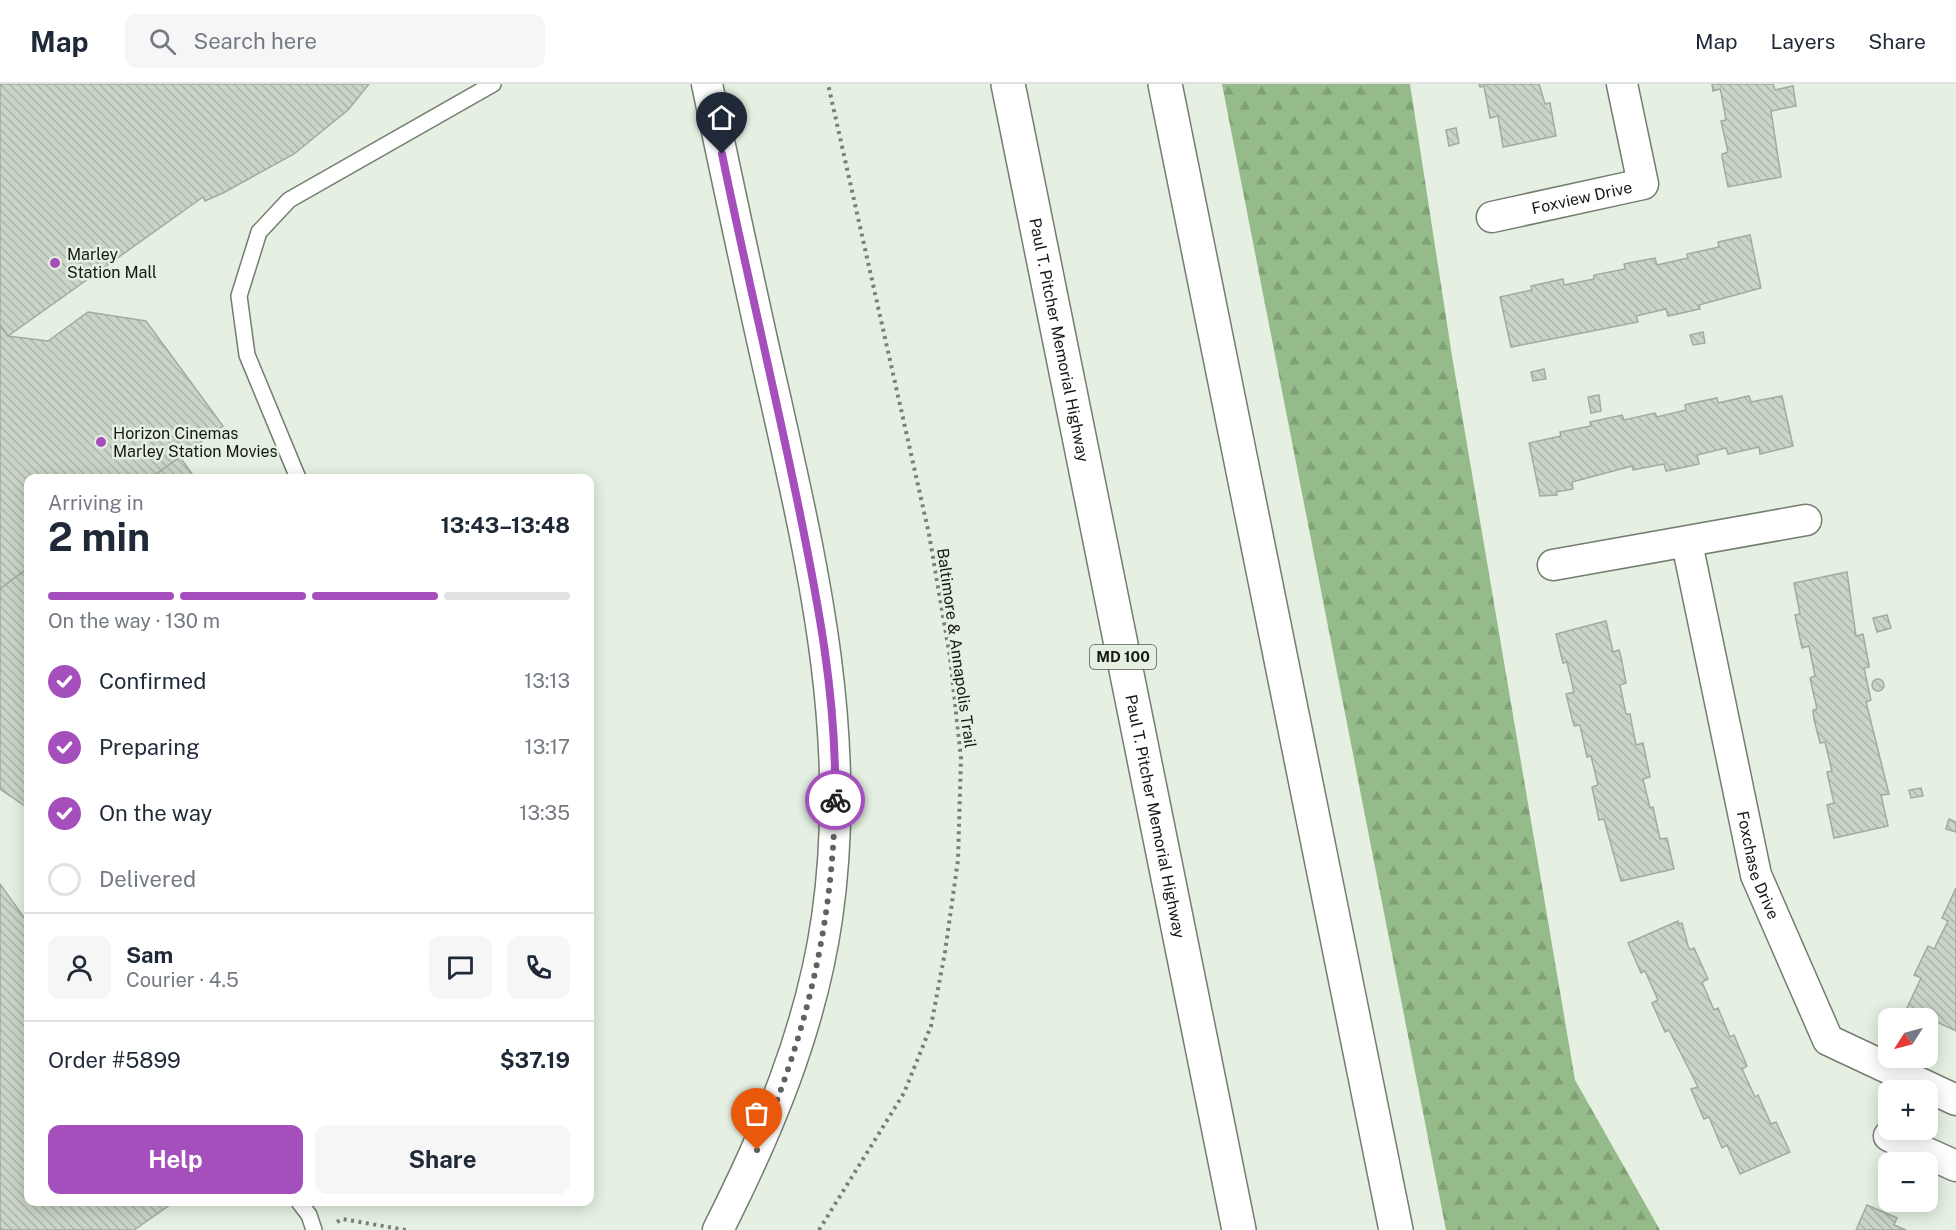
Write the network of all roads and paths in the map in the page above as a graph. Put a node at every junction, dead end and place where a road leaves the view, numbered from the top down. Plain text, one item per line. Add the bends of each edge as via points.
1 (493, 84) edge
2 (707, 84) edge
3 (828, 84) edge
4 (1008, 84) edge
5 (1165, 84) edge
6 (1622, 84) edge
7 (1492, 217) dead end
8 (296, 474) edge
9 (1806, 520) dead end
10 (1687, 543) junction
11 (1553, 565) dead end
12 (1956, 1100) edge
13 (1898, 1140) edge
14 (1956, 1166) edge
15 (302, 1206) edge
16 (334, 1224) dead end
17 (314, 1230) edge
18 (406, 1230) edge
19 (718, 1230) edge
20 (819, 1230) edge
21 (1239, 1230) edge
22 (1396, 1230) edge

1 - 8 lane via 289,200 259,232 239,296 247,355
2 - 19 street via 812,570 831,682 836,756 827,918 810,1004 780,1095
3 - 20 path, Baltimore & Annapolis Trail via 929,534 950,657 961,758 958,860 931,1026 904,1093
4 - 21 highway, Paul T. Pitcher Memorial Highway / MD 100
5 - 22 highway
6 - 7 street, Foxview Drive via 1642,184
9 - 10 street
10 - 11 street
10 - 12 street, Foxchase Drive via 1756,875 1828,1040
13 - 14 street
15 - 17 lane
16 - 18 path via 342,1219

